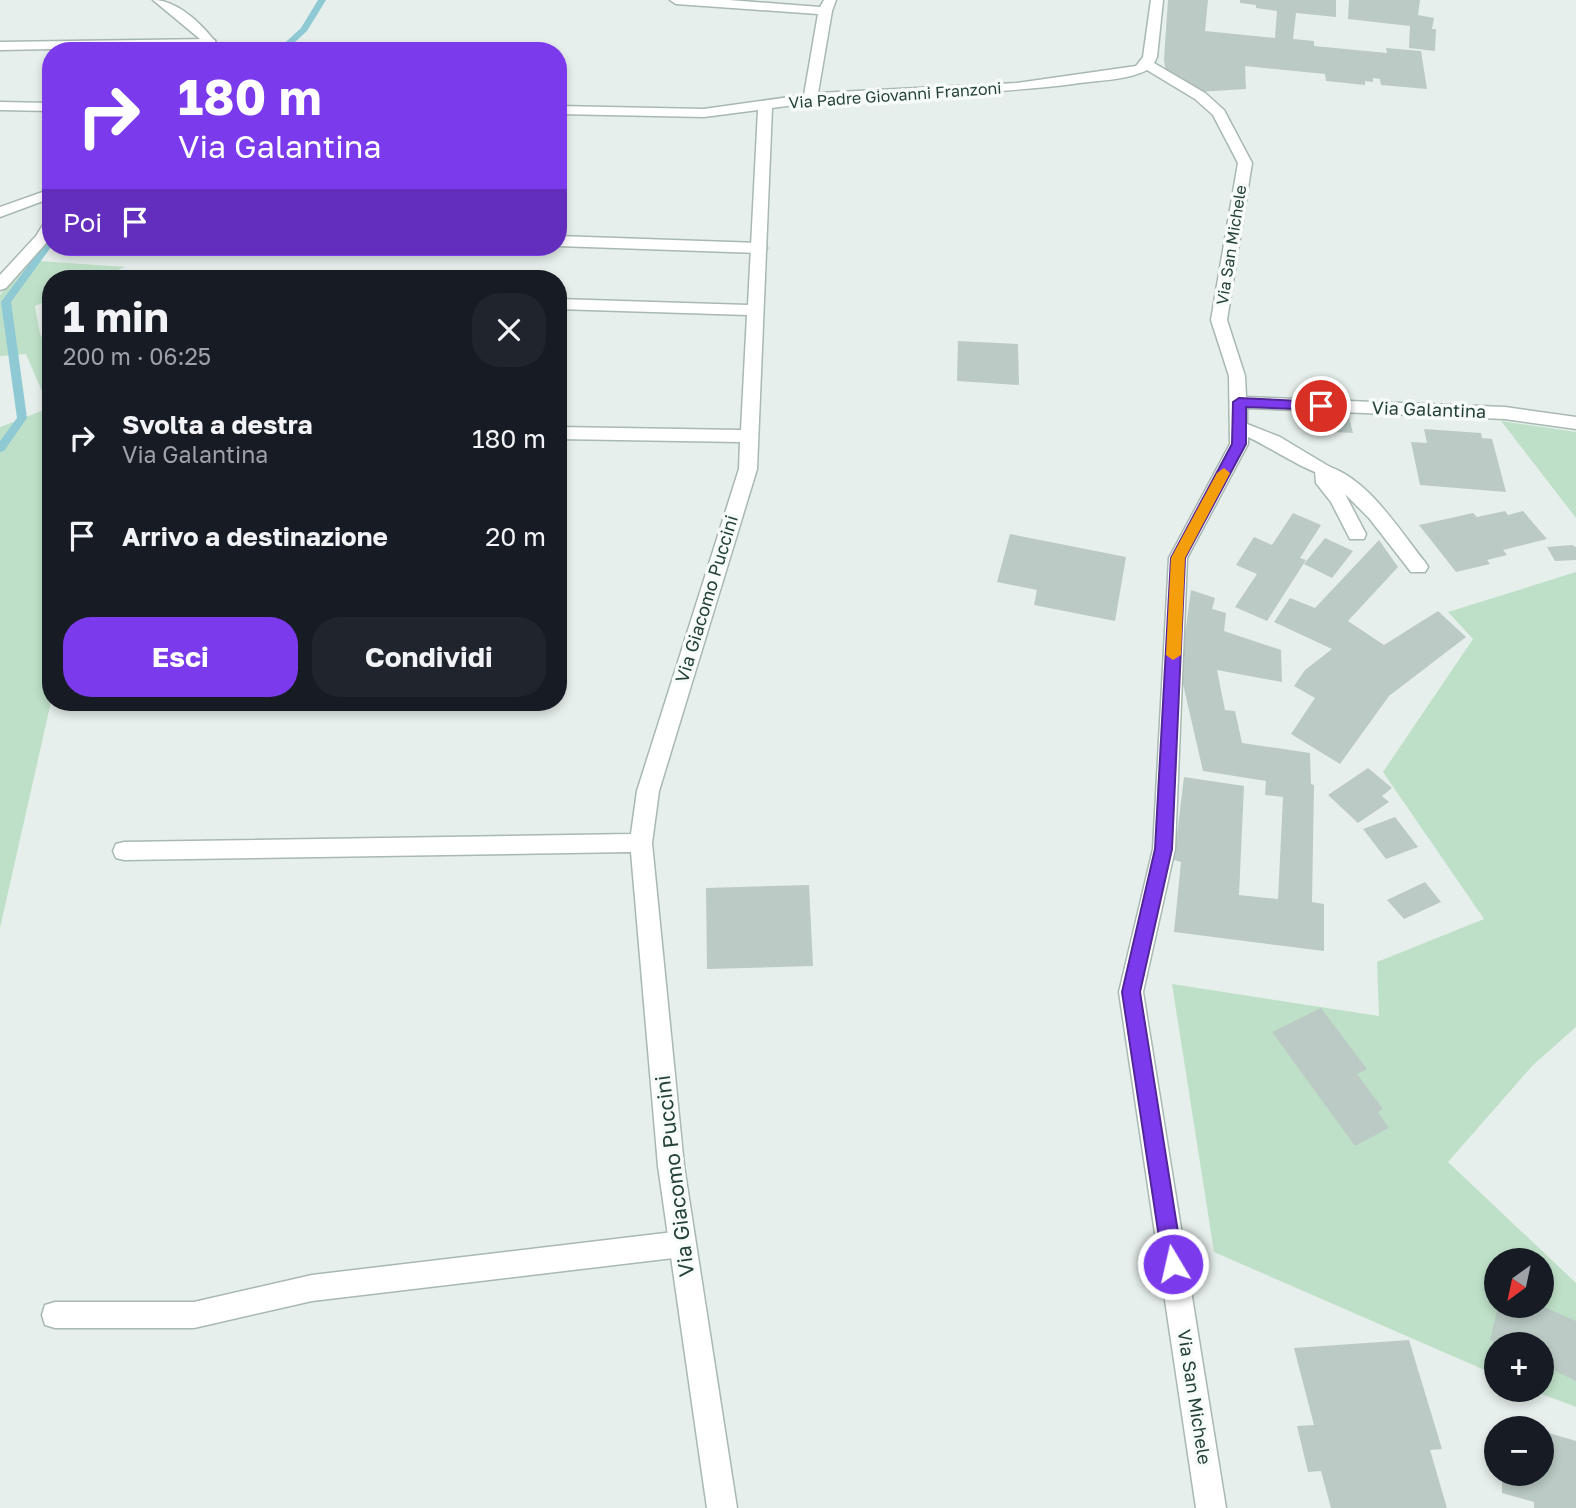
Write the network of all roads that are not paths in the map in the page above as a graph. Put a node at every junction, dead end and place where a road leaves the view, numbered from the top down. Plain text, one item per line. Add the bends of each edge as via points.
1 (159, 0) edge
2 (677, 0) edge
3 (1157, 0) edge
4 (827, 5) edge
5 (209, 42) edge
6 (0, 46) edge
7 (42, 46) edge
8 (1146, 64) junction
9 (810, 98) junction
10 (765, 105) junction
11 (0, 106) edge
12 (42, 107) edge
13 (567, 110) edge
14 (42, 197) edge
15 (0, 212) edge
16 (42, 240) edge
17 (567, 241) edge
18 (759, 248) junction
19 (0, 285) edge
20 (567, 304) edge
21 (756, 310) junction
22 (1239, 402) junction
23 (1576, 422) edge
24 (1239, 427) junction
25 (567, 433) edge
26 (750, 436) junction
27 (1324, 471) junction
28 (1357, 534) dead end
29 (1418, 567) dead end
30 (641, 843) junction
31 (124, 851) dead end
32 (682, 1244) junction
33 (55, 1315) dead end
34 (722, 1508) edge
35 (1211, 1508) edge

1 - 5 street
2 - 4 street
3 - 8 street
4 - 9 street
6 - 7 street
8 - 9 street, Via Padre Giovanni Franzoni via 1112,74 1017,87
8 - 22 street, Via San Michele via 1200,96 1219,113 1245,163 1219,320 1237,376
9 - 10 street, Via Padre Giovanni Franzoni
10 - 13 street, Via Padre Giovanni Franzoni via 677,114
10 - 18 street, Via Giacomo Puccini
11 - 12 street
14 - 15 street
16 - 19 street
17 - 18 street
18 - 21 street, Via Giacomo Puccini
20 - 21 street
21 - 26 street, Via Giacomo Puccini
22 - 23 street, Via Galantina via 1505,413
22 - 24 street, Via San Michele
24 - 27 street
24 - 35 street, Via San Michele via 1239,444 1178,558 1164,849 1131,992
25 - 26 street
26 - 30 street, Via Giacomo Puccini via 748,469 648,791
27 - 28 street via 1325,483
27 - 29 street via 1355,492
30 - 31 street
30 - 32 street, Via Giacomo Puccini
32 - 33 street via 312,1288 194,1315
32 - 34 street, Via Giacomo Puccini

